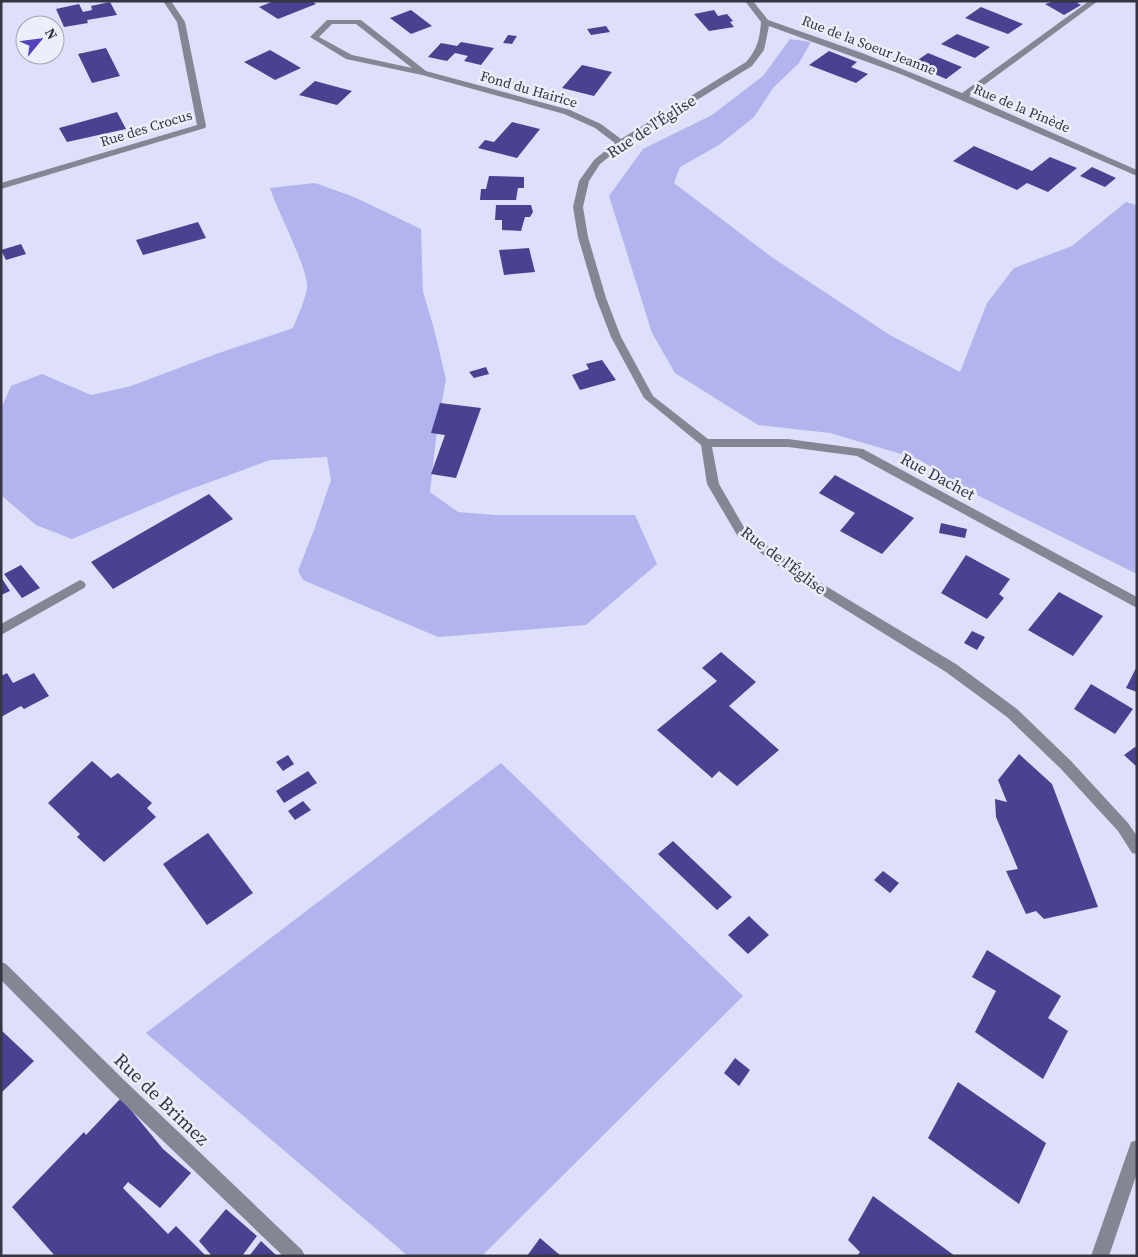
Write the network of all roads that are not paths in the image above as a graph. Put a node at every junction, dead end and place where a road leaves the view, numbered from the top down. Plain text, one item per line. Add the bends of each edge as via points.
1 (167, 1) edge
2 (749, 1) edge
3 (1094, 1) edge
4 (765, 22) junction
5 (423, 73) junction
6 (963, 97) junction
7 (621, 143) junction
8 (1137, 173) edge
9 (1, 186) edge
10 (706, 443) junction
11 (80, 585) dead end
12 (1137, 603) edge
13 (1, 630) edge
14 (1137, 848) edge
15 (1, 969) edge
16 (1137, 1148) edge
17 (296, 1256) edge
18 (1100, 1256) edge

1 - 9 street, Rue des Crocus via 182,22 202,126
2 - 4 street
3 - 6 street, Rue de la Pinède
4 - 6 street, Rue de la Soeur Jeanne via 808,35
4 - 7 street, Rue de l'Église via 764,41 759,54 748,64
5 - 5 street, Fond du Hairice via 349,57 314,38 330,22 358,22
5 - 7 street, Fond du Hairice via 567,112 598,126
6 - 8 street, Rue de la Pinède
7 - 10 street, Rue de l'Église via 597,162 584,181 578,207 583,237 616,337 649,398
10 - 12 street, Rue Dachet via 788,443 859,452
10 - 14 street, Rue de l'Église via 713,484 741,532 808,581 951,668 1012,713 1079,779 1123,827
11 - 13 street
15 - 17 street, Rue de Brimez
16 - 18 street

